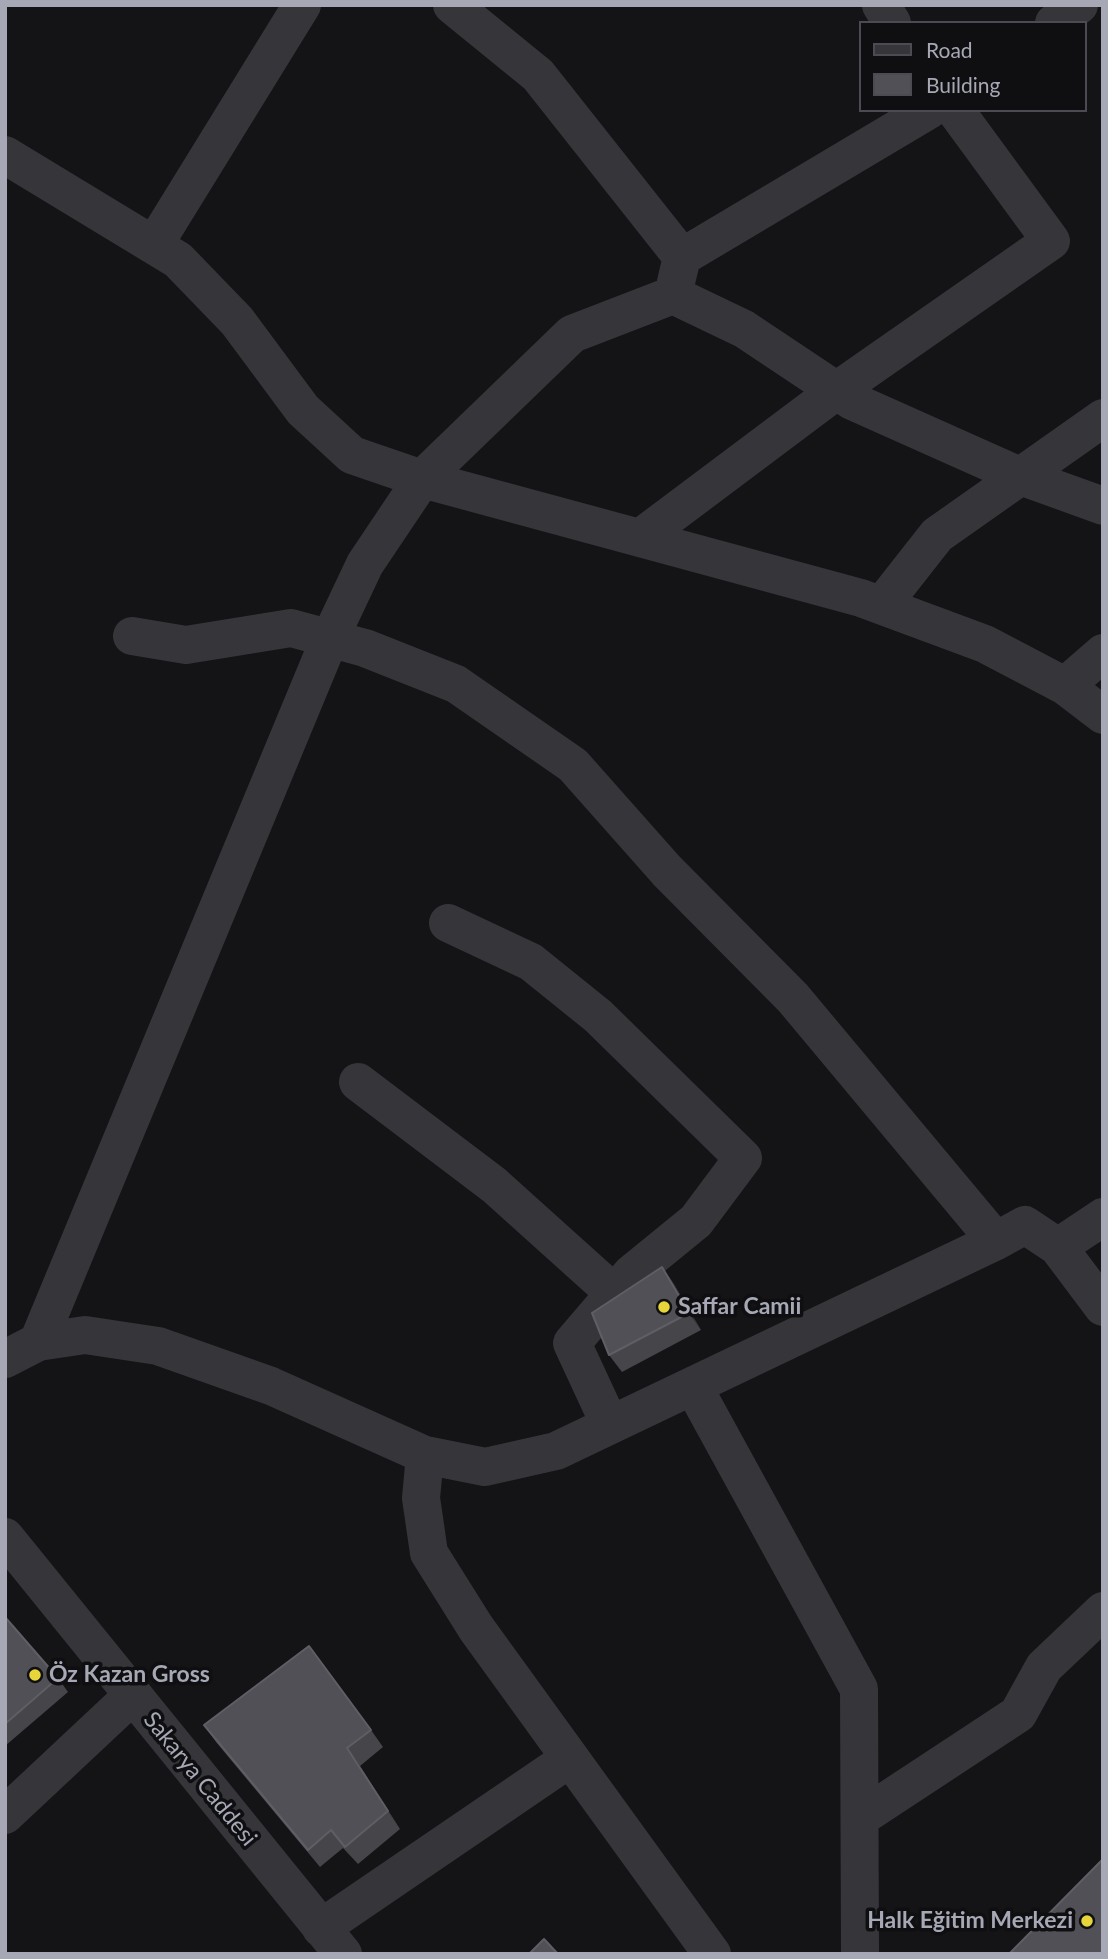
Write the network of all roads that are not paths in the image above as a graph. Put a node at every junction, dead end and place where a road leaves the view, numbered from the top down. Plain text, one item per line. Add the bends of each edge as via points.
1 (302, 5) edge
2 (452, 5) edge
3 (881, 5) edge
4 (1079, 5) edge
5 (891, 21) edge
6 (1057, 21) edge
7 (926, 112) edge
8 (956, 112) edge
9 (5, 155) edge
10 (154, 245) junction
11 (682, 257) junction
12 (673, 295) junction
13 (836, 391) junction
14 (1103, 418) edge
15 (1020, 477) junction
16 (422, 479) junction
17 (1103, 506) edge
18 (640, 538) junction
19 (882, 605) junction
20 (132, 636) dead end
21 (330, 638) junction
22 (1103, 653) edge
23 (1065, 686) junction
24 (1103, 715) edge
25 (448, 923) dead end
26 (358, 1083) dead end
27 (1103, 1217) edge
28 (996, 1241) junction
29 (1058, 1247) junction
30 (614, 1293) junction
31 (1103, 1307) edge
32 (22, 1351) edge
33 (693, 1385) junction
34 (610, 1425) junction
35 (425, 1455) junction
36 (5, 1537) edge
37 (1103, 1611) edge
38 (132, 1696) junction
39 (569, 1759) junction
40 (5, 1815) edge
41 (860, 1818) junction
42 (332, 1941) edge
43 (860, 1953) edge
44 (712, 1954) edge

1 - 10 street
2 - 11 street via 538,75
3 - 5 street
4 - 6 street
7 - 11 street
8 - 13 street via 1051,241
9 - 10 street
10 - 16 street via 178,260 237,321 303,410 352,454
11 - 12 street
12 - 13 street via 744,329
12 - 16 street via 572,334
13 - 15 street
13 - 18 street
14 - 15 street
15 - 17 street
15 - 19 street via 937,535
16 - 18 street
16 - 21 street via 365,564
18 - 19 street
19 - 23 street via 985,644
20 - 21 street via 186,645 291,628
21 - 28 street via 456,684 573,765 667,871 793,998
21 - 32 street
22 - 23 street
23 - 24 street
25 - 30 street via 531,962 597,1016 743,1158 696,1222
26 - 30 street via 494,1185
27 - 29 street
28 - 29 street via 1026,1225
28 - 33 street
29 - 31 street
30 - 34 street via 572,1343
32 - 35 street via 85,1335 158,1346 271,1386
33 - 34 street
33 - 41 street via 859,1689
34 - 35 street via 556,1451 485,1467
35 - 39 street via 421,1498 429,1553
36 - 38 street, Sakarya Caddesi
37 - 41 street via 1044,1667 1018,1714
38 - 40 street
38 - 42 street, Sakarya Caddesi
39 - 42 street
39 - 44 street
41 - 43 street

